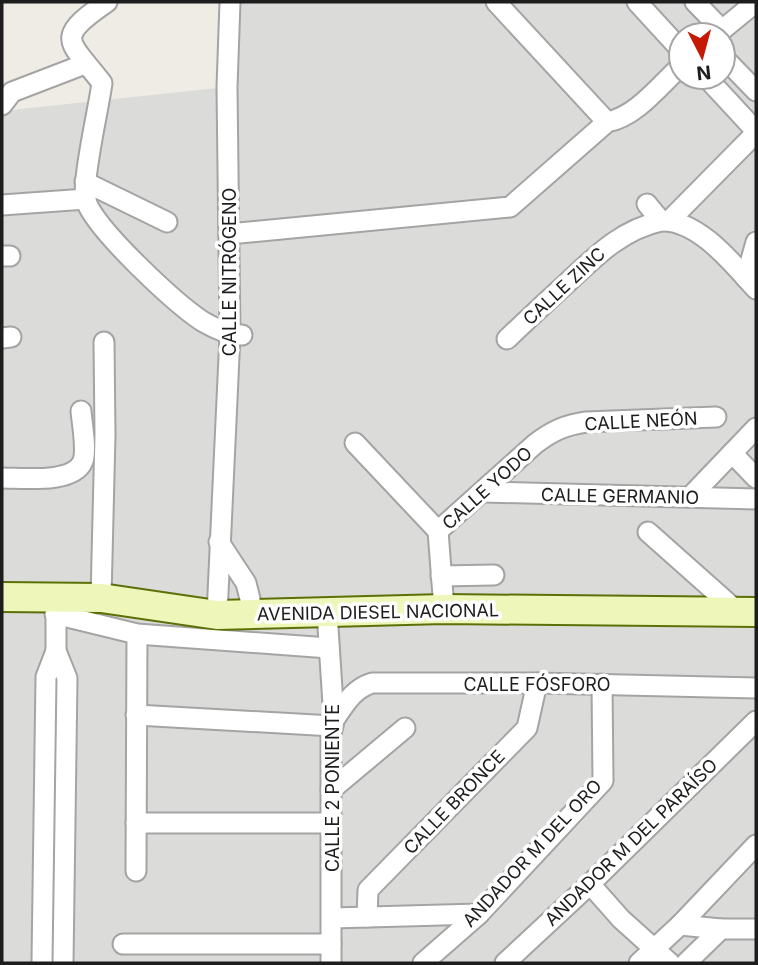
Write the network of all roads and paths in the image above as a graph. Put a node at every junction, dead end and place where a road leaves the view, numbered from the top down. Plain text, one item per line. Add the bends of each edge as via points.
1 (107, 2) edge
2 (230, 2) edge
3 (496, 2) edge
4 (637, 2) edge
5 (695, 2) edge
6 (756, 2) edge
7 (710, 21) edge
8 (733, 21) edge
9 (667, 35) edge
10 (85, 64) junction
11 (737, 71) edge
12 (667, 78) edge
13 (719, 91) edge
14 (756, 91) edge
15 (2, 105) edge
16 (607, 122) junction
17 (756, 132) edge
18 (85, 191) junction
19 (646, 204) dead end
20 (2, 205) edge
21 (665, 221) junction
22 (167, 222) dead end
23 (229, 234) junction
24 (756, 242) edge
25 (751, 284) edge
26 (237, 335) junction
27 (507, 339) dead end
28 (104, 342) dead end
29 (82, 411) dead end
30 (716, 417) dead end
31 (566, 425) joint
32 (756, 428) edge
33 (355, 443) dead end
34 (747, 464) edge
35 (2, 478) edge
36 (484, 492) junction
37 (690, 497) junction
38 (756, 499) edge
39 (438, 531) junction
40 (648, 532) dead end
41 (219, 542) junction
42 (495, 575) dead end
43 (441, 576) junction
44 (2, 597) edge
45 (101, 598) junction
46 (250, 599) dead end
47 (55, 606) junction
48 (444, 609) junction
49 (327, 612) junction
50 (747, 612) edge
51 (217, 615) junction
52 (137, 634) junction
53 (329, 648) junction
54 (56, 651) junction
55 (537, 683) junction
56 (602, 684) junction
57 (756, 688) edge
58 (136, 715) junction
59 (756, 720) edge
60 (333, 723) junction
61 (405, 728) dead end
62 (331, 790) junction
63 (42, 815) junction
64 (65, 817) junction
65 (136, 823) junction
66 (331, 823) junction
67 (756, 845) edge
68 (136, 871) dead end
69 (590, 884) junction
70 (479, 914) junction
71 (367, 917) junction
72 (332, 918) junction
73 (680, 925) junction
74 (721, 929) junction
75 (756, 929) edge
76 (123, 944) dead end
77 (654, 949) junction
78 (331, 953) edge
79 (42, 962) edge
80 (63, 963) edge
81 (423, 963) edge
82 (505, 963) edge
83 (639, 963) edge
84 (670, 963) edge
85 (686, 963) edge

1 - 10 street via 87,16 71,36 71,45
2 - 23 street, CALLE NITRÓGENO
3 - 16 street
4 - 9 street
5 - 7 street
6 - 8 street
10 - 15 street via 12,93
10 - 18 street via 102,83
11 - 14 street
12 - 16 street via 632,111
13 - 17 street
16 - 23 street via 510,206
17 - 21 street, CALLE ZINC
18 - 20 street
18 - 22 street
18 - 26 street via 94,215 130,258 202,321
19 - 21 street
21 - 25 street via 694,231 718,247
21 - 27 street, CALLE ZINC via 626,233 602,249
23 - 26 street, CALLE NITRÓGENO
24 - 25 street
26 - 41 street, CALLE NITRÓGENO
28 - 45 street
29 - 35 street via 84,454 77,469 58,478
30 - 31 street, CALLE NEÓN
31 - 36 street, CALLE YODO via 535,444
32 - 34 street
33 - 39 street
34 - 37 street
36 - 37 street, CALLE GERMANIO
36 - 39 street, CALLE YODO
37 - 38 street, CALLE GERMANIO
39 - 43 street, CALLE YODO
40 - 50 street
41 - 46 street via 246,583
41 - 51 street, CALLE NITRÓGENO
42 - 43 street
43 - 48 street, CALLE YODO
44 - 47 street, AVENIDA DIESEL NACIONAL
45 - 47 street, AVENIDA DIESEL NACIONAL
45 - 51 street, AVENIDA DIESEL NACIONAL
47 - 52 street
47 - 54 street
48 - 49 street, AVENIDA DIESEL NACIONAL
48 - 50 street, AVENIDA DIESEL NACIONAL
49 - 51 street, AVENIDA DIESEL NACIONAL
49 - 53 street, CALLE 2 PONIENTE
52 - 53 street
52 - 58 street
53 - 60 street, CALLE 2 PONIENTE
54 - 63 street via 46,677
54 - 64 street via 67,678
55 - 56 street, CALLE FÓSFORO
55 - 60 street, CALLE FÓSFORO via 372,683 350,697
55 - 71 street, CALLE BRONCE via 527,728 368,890
56 - 57 street, CALLE FÓSFORO
56 - 70 street, ANDADOR M DEL ORO via 603,781
58 - 60 street
58 - 65 street
59 - 69 street, ANDADOR M DEL PARAÍSO
60 - 62 street, CALLE 2 PONIENTE
61 - 62 street
62 - 66 street, CALLE 2 PONIENTE
63 - 64 street
63 - 79 street
64 - 80 street
65 - 66 street
65 - 68 street
66 - 72 street, CALLE 2 PONIENTE
67 - 73 street
69 - 77 street
69 - 82 street, ANDADOR M DEL PARAÍSO
70 - 71 street
70 - 81 street, ANDADOR M DEL ORO
71 - 72 street
72 - 78 street, CALLE 2 PONIENTE
73 - 74 street
73 - 77 street
74 - 75 street
74 - 85 street
76 - 78 street
77 - 83 street
77 - 84 street

